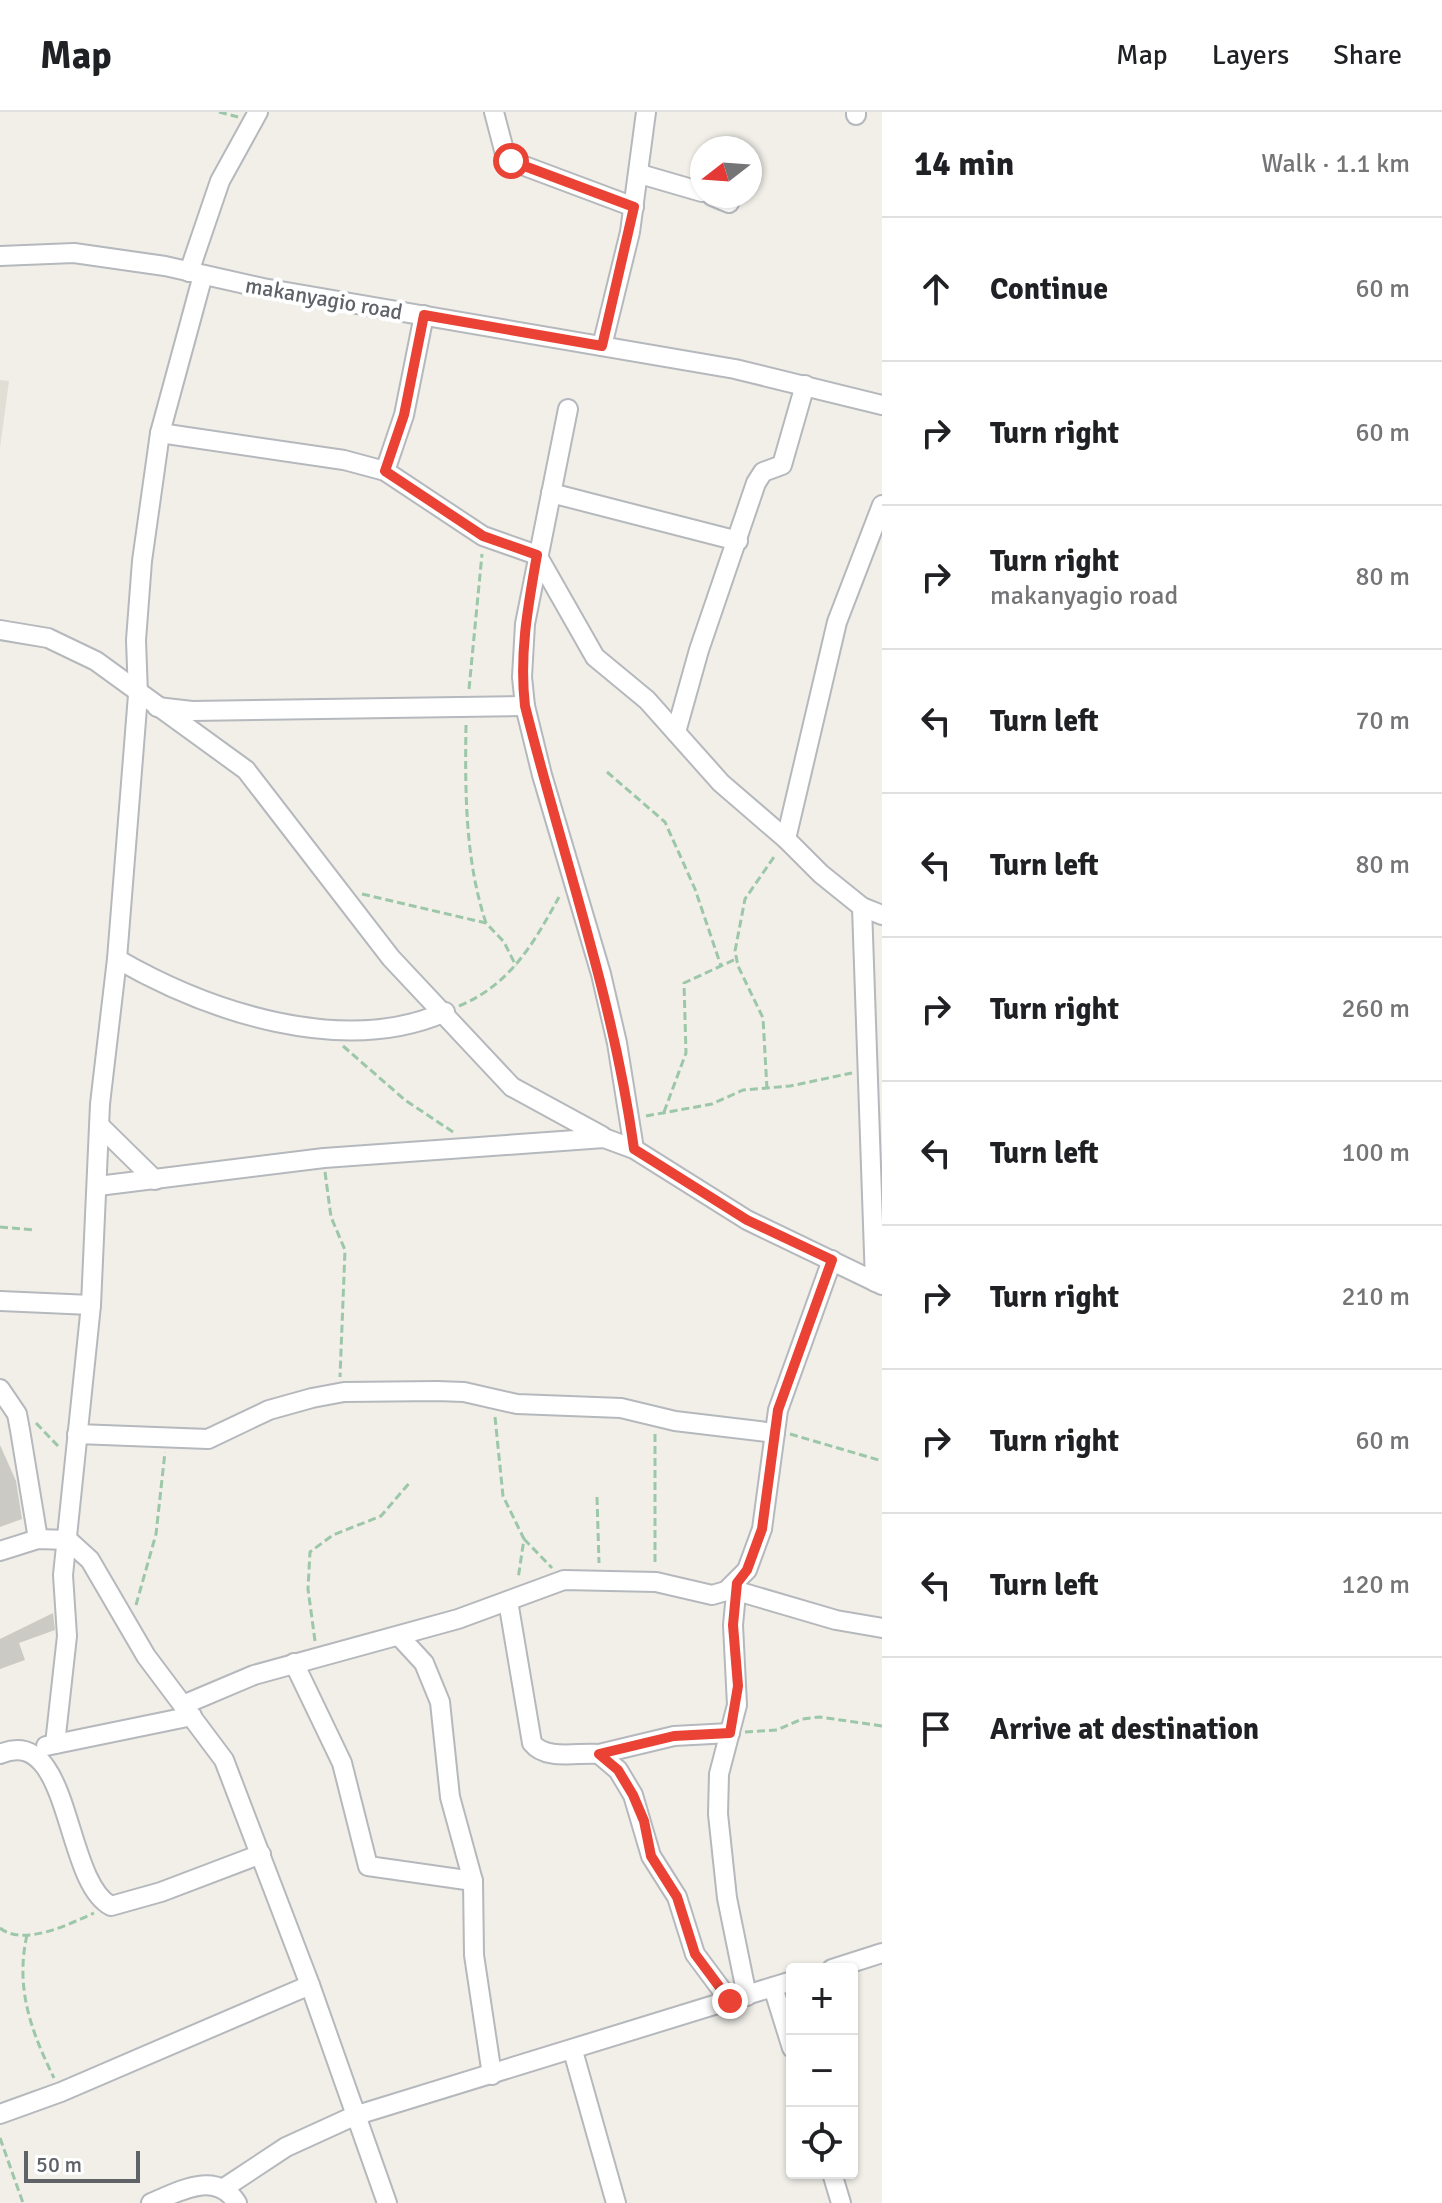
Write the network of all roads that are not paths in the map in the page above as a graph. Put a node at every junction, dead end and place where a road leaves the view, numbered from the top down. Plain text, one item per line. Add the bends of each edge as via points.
1 (258, 112) edge
2 (494, 112) edge
3 (646, 112) edge
4 (640, 174) junction
5 (690, 189) edge
6 (634, 207) junction
7 (0, 256) edge
8 (196, 273) junction
9 (424, 315) junction
10 (602, 346) junction
11 (805, 385) junction
12 (882, 405) edge
13 (568, 409) dead end
14 (160, 433) junction
15 (385, 471) junction
16 (551, 493) junction
17 (882, 505) edge
18 (738, 541) junction
19 (537, 555) junction
20 (0, 630) edge
21 (138, 695) junction
22 (525, 706) junction
23 (155, 707) junction
24 (676, 732) junction
25 (786, 839) junction
26 (862, 907) junction
27 (882, 915) edge
28 (117, 959) junction
29 (445, 1012) junction
30 (100, 1126) junction
31 (604, 1138) junction
32 (634, 1149) junction
33 (877, 1168) edge
34 (155, 1180) junction
35 (98, 1186) junction
36 (832, 1260) junction
37 (879, 1284) edge
38 (0, 1301) edge
39 (91, 1305) junction
40 (0, 1389) edge
41 (775, 1433) junction
42 (77, 1434) junction
43 (38, 1539) junction
44 (68, 1540) junction
45 (0, 1551) edge
46 (737, 1587) junction
47 (511, 1599) junction
48 (882, 1628) edge
49 (399, 1636) junction
50 (294, 1663) junction
51 (188, 1710) junction
52 (730, 1733) junction
53 (55, 1744) junction
54 (29, 1751) junction
55 (0, 1754) edge
56 (599, 1754) junction
57 (261, 1854) junction
58 (473, 1881) junction
59 (882, 1953) edge
60 (851, 1963) edge
61 (786, 1983) edge
62 (310, 1985) junction
63 (773, 1987) junction
64 (738, 1999) junction
65 (788, 2035) edge
66 (573, 2051) junction
67 (492, 2075) junction
68 (0, 2114) edge
69 (354, 2116) junction
70 (834, 2179) edge
71 (224, 2188) junction
72 (151, 2203) edge
73 (237, 2203) edge
74 (387, 2203) edge
75 (616, 2203) edge
76 (841, 2203) edge

1 - 8 street via 220,181
2 - 6 street via 511,161
3 - 4 street
4 - 5 street
4 - 6 street
6 - 10 street
7 - 8 street, makanyagio road via 74,253
8 - 9 street, makanyagio road
8 - 14 street
9 - 10 street, makanyagio road
9 - 15 street via 404,415
10 - 11 street, makanyagio road
11 - 12 street, makanyagio road
11 - 18 street via 787,454 780,467 759,474
13 - 16 street
14 - 15 street via 344,460
14 - 21 street via 142,561
15 - 19 street via 483,536
16 - 18 street
16 - 19 street
17 - 25 street via 837,622
18 - 24 street
19 - 22 street via 525,624
19 - 24 street via 595,657
20 - 21 street via 48,638 76,651
21 - 23 street
21 - 28 street
22 - 23 street via 192,711
22 - 32 street via 601,974
23 - 29 street via 246,770 391,958
24 - 25 street via 721,783
25 - 26 street
26 - 27 street
26 - 33 street
28 - 29 street via 164,986 229,1012 327,1028 390,1029
28 - 30 street
29 - 31 street via 512,1087
30 - 34 street
30 - 35 street
31 - 32 street
31 - 34 street via 324,1158
32 - 36 street via 747,1220
33 - 37 street
34 - 35 street
35 - 39 street
36 - 37 street
36 - 41 street via 778,1410
38 - 39 street
39 - 42 street
40 - 43 street via 17,1414
41 - 42 street via 621,1408 494,1401 464,1392 339,1393 269,1410 208,1439
41 - 46 street via 762,1529
42 - 44 street
43 - 44 street
43 - 45 street
44 - 51 street via 96,1569
44 - 53 street via 63,1593 67,1636
46 - 47 street via 712,1595 656,1582 564,1580
46 - 48 street via 836,1620
46 - 52 street via 733,1625 738,1686
47 - 49 street
47 - 56 street via 532,1743 561,1755
49 - 50 street
49 - 58 street via 424,1663 440,1702 450,1797
50 - 51 street
50 - 58 street via 342,1763 368,1866
51 - 53 street
51 - 57 street via 224,1760
52 - 56 street via 674,1736
52 - 64 street via 719,1774 718,1814
53 - 54 street
54 - 55 street via 17,1748
54 - 57 street via 59,1792 92,1890 111,1906
56 - 64 street via 618,1770 633,1795 651,1856 677,1897 695,1954
57 - 62 street
58 - 67 street via 474,1955
59 - 60 street
61 - 63 street
62 - 68 street
62 - 69 street
63 - 64 street
63 - 65 street
64 - 66 street
66 - 67 street
66 - 75 street
67 - 69 street
69 - 71 street via 286,2147
69 - 74 street
70 - 76 street
71 - 72 street via 197,2186
71 - 73 street

